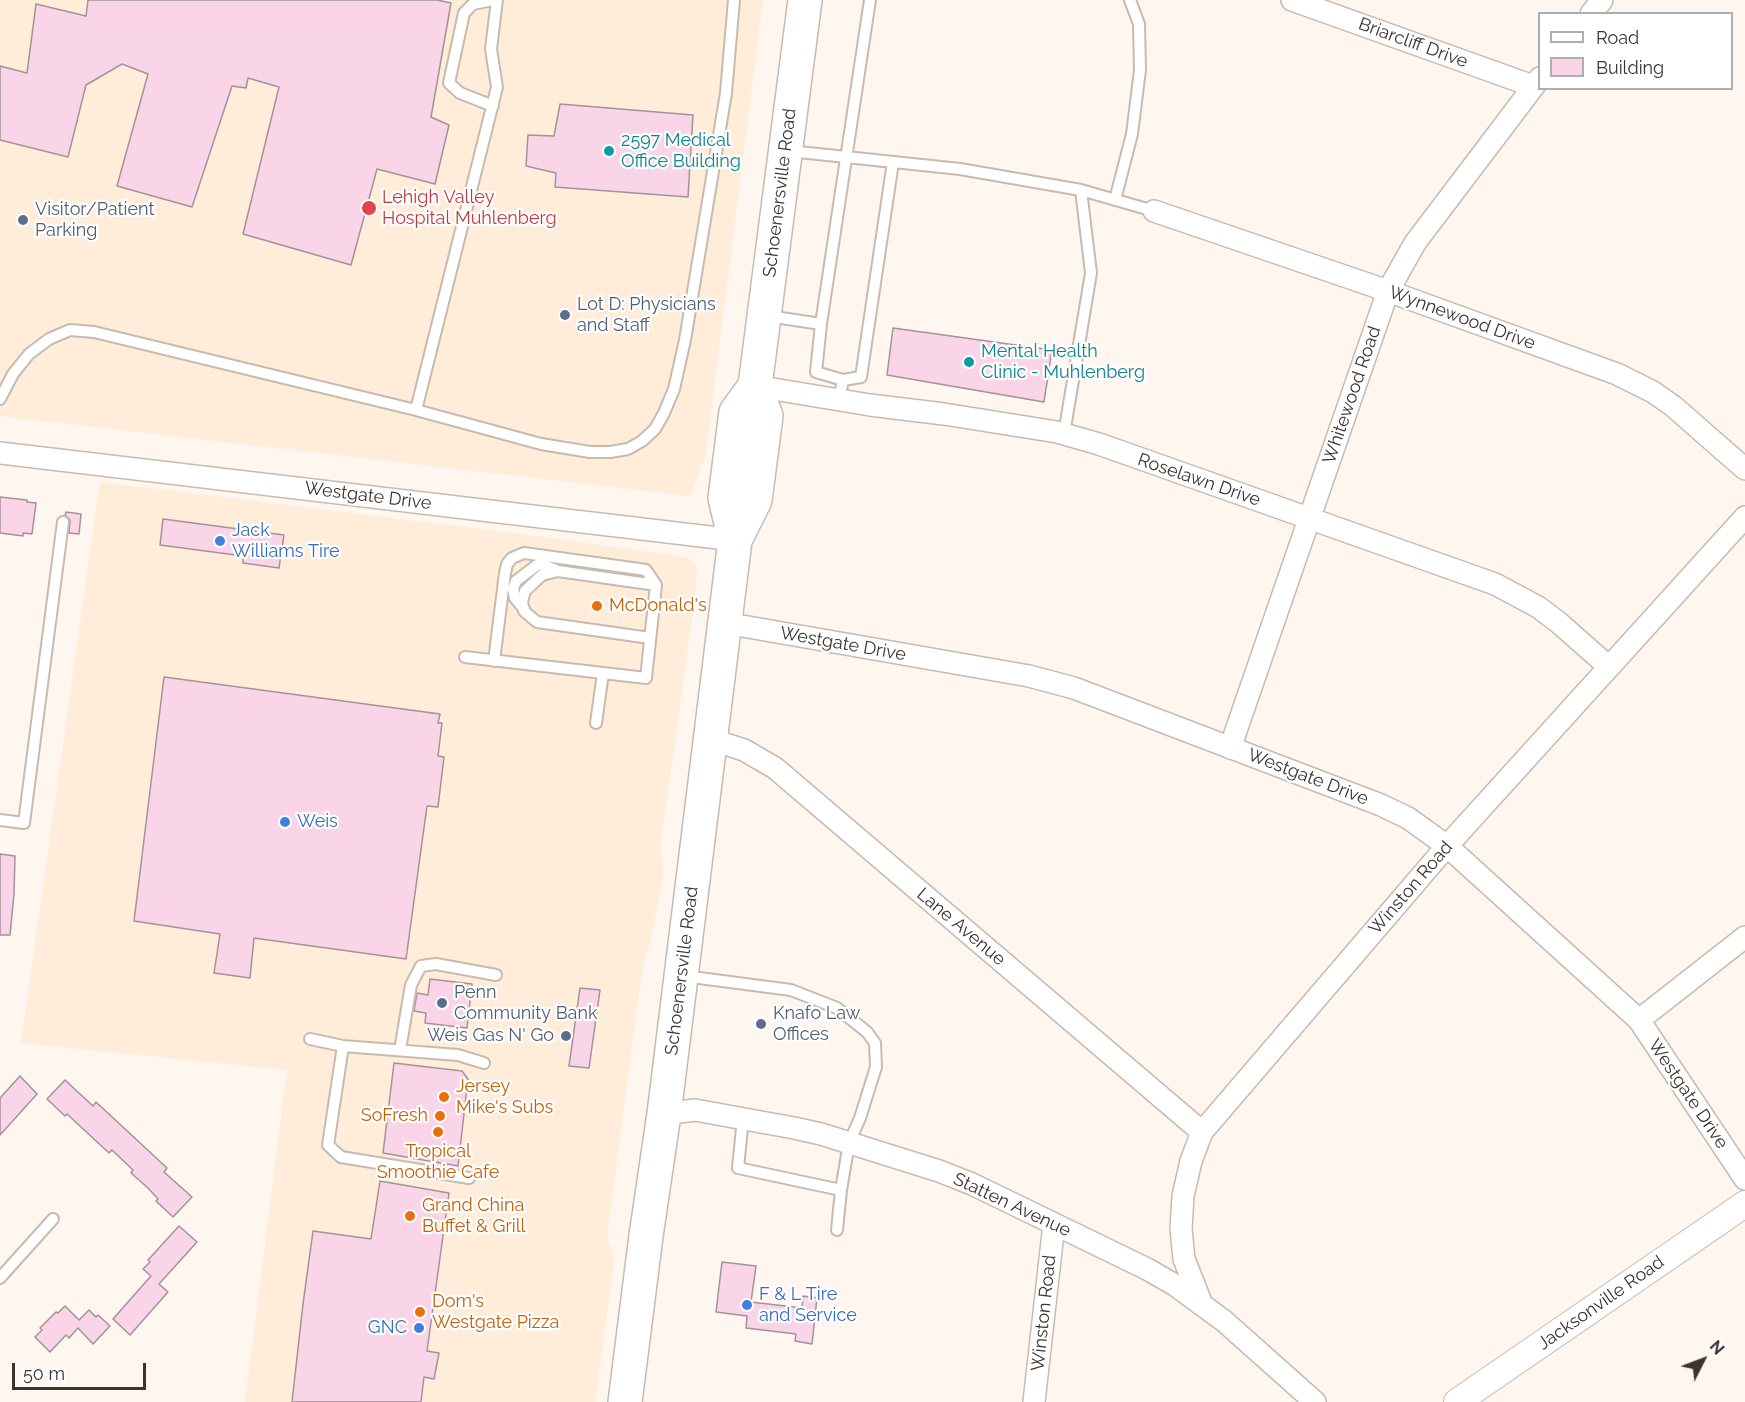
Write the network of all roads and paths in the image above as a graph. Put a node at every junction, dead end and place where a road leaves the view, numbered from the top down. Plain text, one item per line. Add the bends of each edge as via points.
1 (495, 0) edge
2 (734, 0) edge
3 (805, 0) edge
4 (870, 0) edge
5 (1130, 0) edge
6 (1293, 0) edge
7 (1536, 82) edge
8 (493, 106) junction
9 (785, 151) junction
10 (847, 158) junction
11 (893, 162) junction
12 (1081, 190) junction
13 (1115, 200) junction
14 (1154, 211) joint
15 (1388, 291) junction
16 (764, 315) junction
17 (821, 324) junction
18 (755, 386) junction
19 (841, 390) junction
20 (0, 399) edge
21 (417, 410) junction
22 (1064, 434) junction
23 (0, 453) edge
24 (1745, 469) edge
25 (1745, 517) edge
26 (1310, 519) junction
27 (63, 522) dead end
28 (735, 540) junction
29 (656, 585) junction
30 (725, 623) junction
31 (650, 638) junction
32 (465, 657) dead end
33 (494, 661) junction
34 (1610, 667) junction
35 (603, 673) junction
36 (596, 723) dead end
37 (710, 739) junction
38 (1230, 748) junction
39 (0, 820) edge
40 (1447, 846) junction
41 (1745, 937) edge
42 (496, 975) dead end
43 (681, 976) junction
44 (1639, 1020) junction
45 (310, 1039) dead end
46 (343, 1046) junction
47 (400, 1050) junction
48 (484, 1063) dead end
49 (664, 1114) junction
50 (743, 1118) junction
51 (1202, 1132) junction
52 (849, 1143) junction
53 (468, 1178) dead end
54 (1745, 1179) edge
55 (841, 1190) junction
56 (1745, 1204) edge
57 (53, 1219) dead end
58 (1054, 1224) junction
59 (837, 1230) dead end
60 (0, 1278) edge
61 (1201, 1302) junction
62 (625, 1402) edge
63 (1034, 1402) edge
64 (1315, 1402) edge
65 (1457, 1402) edge

1 - 8 lane via 491,49 498,87
1 - 8 lane via 473,4 464,13 449,83 460,93
2 - 21 lane via 726,93 685,340 674,389 655,429 628,448 590,452 541,444
3 - 9 main road, Schoenersville Road
4 - 10 lane
5 - 13 lane via 1138,24 1140,70 1132,134
6 - 7 street, Briarcliff Drive
7 - 15 street, Whitewood Road via 1415,243
8 - 21 lane
9 - 10 lane
9 - 16 main road, Schoenersville Road
10 - 11 lane
10 - 17 lane
11 - 12 lane
11 - 19 lane via 861,377
12 - 13 lane
12 - 22 lane via 1091,273
13 - 14 lane
14 - 15 street, Wynnewood Drive
15 - 24 street, Wynnewood Drive via 1635,382 1672,406
15 - 26 street, Whitewood Road
16 - 17 lane
16 - 18 main road, Schoenersville Road
17 - 19 lane via 816,372
18 - 19 street, Roselawn Drive
18 - 28 main road, Schoenersville Road via 766,416 765,426 755,500
19 - 22 street, Roselawn Drive via 944,414
20 - 21 lane via 29,354 70,330 191,354
22 - 26 street, Roselawn Drive
23 - 28 street, Westgate Drive
25 - 34 street, Winston Road
26 - 34 street, Roselawn Drive via 1516,594 1558,622
26 - 38 street, Whitewood Road
27 - 39 lane via 24,823
28 - 30 main road, Schoenersville Road
29 - 31 lane
29 - 31 lane via 558,571 542,575 525,591 522,602 537,622
29 - 33 lane via 646,570 518,554 507,564
30 - 37 main road, Schoenersville Road
30 - 38 street, Westgate Drive via 1029,676 1074,688
31 - 35 lane via 646,678
32 - 33 lane
33 - 35 lane
34 - 40 street, Winston Road
35 - 36 lane
37 - 43 main road, Schoenersville Road
37 - 51 street, Lane Avenue via 744,750 775,768
38 - 40 street, Westgate Drive via 1381,805 1408,818
40 - 44 street, Westgate Drive
40 - 51 street, Winston Road
41 - 44 street
42 - 47 lane via 436,964 422,966 411,985
43 - 49 main road, Schoenersville Road
43 - 52 lane via 790,990 837,1008 867,1032 875,1044 876,1067
44 - 54 street, Westgate Drive
45 - 46 lane
46 - 47 lane
46 - 53 lane via 328,1145 341,1157
47 - 48 lane via 458,1055
49 - 50 street, Statten Avenue via 695,1110
49 - 62 main road, Schoenersville Road
50 - 52 street, Statten Avenue
50 - 55 lane via 738,1168
51 - 61 street, Winston Road via 1185,1187 1181,1229 1184,1259
52 - 55 lane
52 - 58 street, Statten Avenue via 950,1176
55 - 59 lane
56 - 65 street, Jacksonville Road
57 - 60 lane
58 - 61 street, Statten Avenue via 1147,1269
58 - 63 street, Winston Road
61 - 64 street, Statten Avenue

